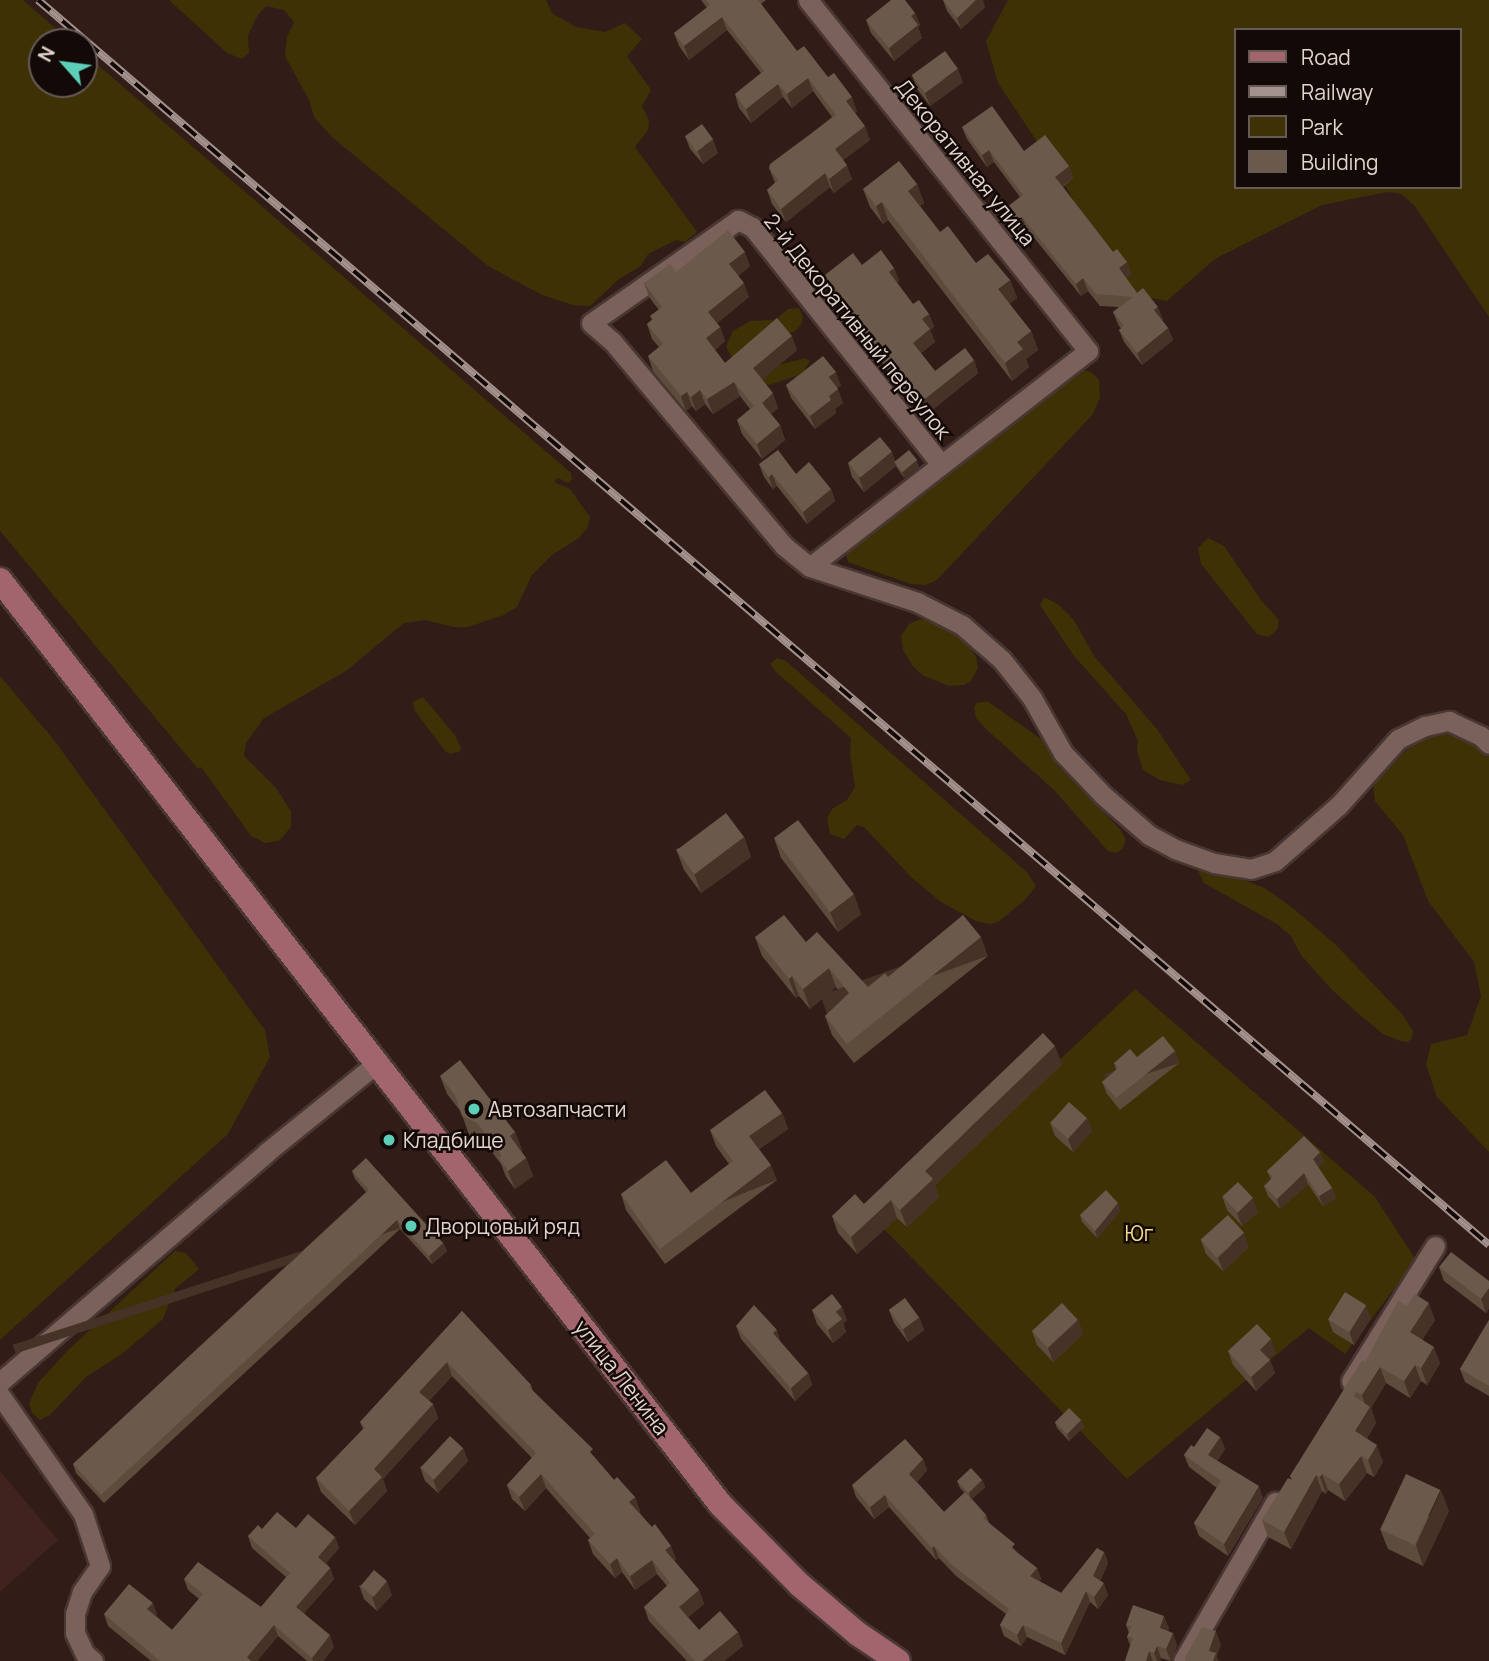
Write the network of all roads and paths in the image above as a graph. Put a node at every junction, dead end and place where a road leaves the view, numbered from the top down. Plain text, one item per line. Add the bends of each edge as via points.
1 (808, 0) edge
2 (940, 463) junction
3 (810, 567) junction
4 (0, 580) edge
5 (1489, 744) edge
6 (377, 1063) junction
7 (1435, 1246) dead end
8 (0, 1382) edge
9 (1344, 1393) edge
10 (0, 1395) edge
11 (1285, 1486) edge
12 (93, 1661) edge
13 (898, 1661) edge
14 (1182, 1661) edge

1 - 2 street, Декоративная улица via 1088,351
2 - 3 street
2 - 3 street, 2-й Декоративный переулок via 752,227 738,220 591,324 612,341 785,546
3 - 5 street via 917,602 962,625 1002,660 1032,698 1063,753 1104,796 1149,835 1214,863 1251,869 1275,861 1339,805 1398,739 1425,726 1449,721
4 - 6 main road, улица Ленина
6 - 8 street
6 - 13 main road, улица Ленина via 720,1504 800,1585
7 - 9 street
10 - 12 street via 83,1514 100,1566 82,1592 75,1633
11 - 14 street

